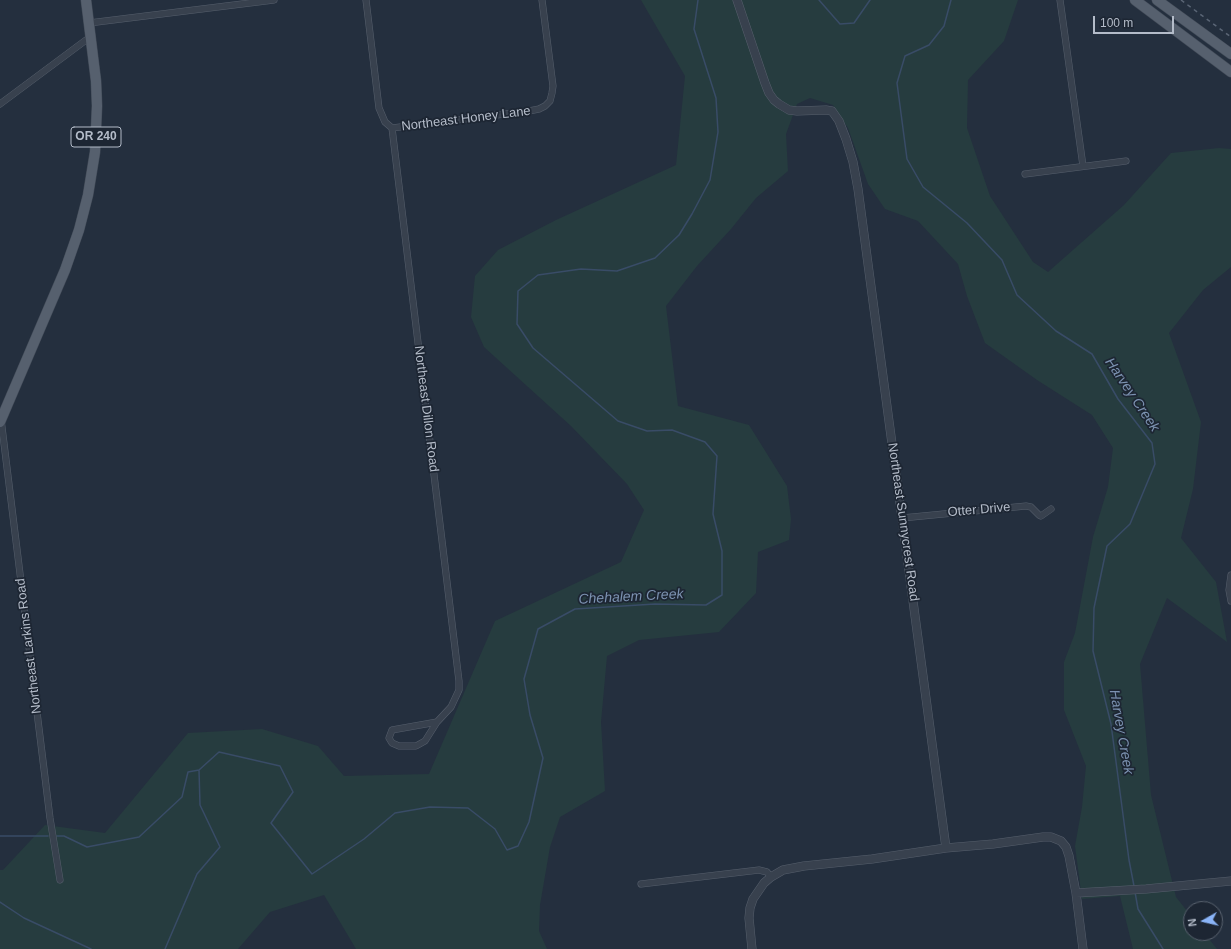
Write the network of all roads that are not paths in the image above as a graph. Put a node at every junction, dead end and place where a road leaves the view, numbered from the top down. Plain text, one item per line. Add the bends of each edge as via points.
1 (86, 0) edge
2 (274, 0) edge
3 (366, 0) edge
4 (542, 0) edge
5 (737, 0) edge
6 (1060, 0) edge
7 (1135, 0) edge
8 (1157, 0) edge
9 (89, 23) junction
10 (91, 38) junction
11 (1231, 54) edge
12 (1231, 72) edge
13 (0, 104) edge
14 (392, 128) junction
15 (1126, 161) dead end
16 (1083, 166) junction
17 (1025, 174) dead end
18 (0, 418) edge
19 (1051, 509) dead end
20 (902, 518) junction
21 (1231, 575) edge
22 (1231, 601) edge
23 (437, 722) junction
24 (946, 848) junction
25 (771, 877) junction
26 (60, 880) dead end
27 (1231, 881) edge
28 (640, 884) dead end
29 (1076, 893) junction
30 (752, 949) edge
31 (1083, 949) edge

1 - 9 main road, OR 240
2 - 9 street
3 - 14 street, Northeast Honey Lane via 379,108 385,122
4 - 14 street, Northeast Honey Lane via 553,86 550,101 529,111
5 - 20 street, Northeast Sunnycrest Road via 769,93 774,100 783,107 797,111 832,111 846,139 858,189
6 - 16 street
7 - 12 main road
8 - 11 main road
9 - 10 main road, OR 240
10 - 13 street
10 - 18 main road, OR 240 via 96,81 96,131 88,195 67,264
14 - 23 street, Northeast Dillon Road via 458,666 459,690 451,707
15 - 16 street
16 - 17 street
18 - 26 street, Northeast Larkins Road
19 - 20 street, Otter Drive via 1041,516 1026,506
20 - 24 street, Northeast Sunnycrest Road
21 - 22 street
23 - 23 street via 392,730 389,738 392,743 399,746 416,746 425,741
24 - 25 street via 791,868
24 - 29 street via 1043,837 1056,838 1066,847
25 - 28 street via 767,872 759,870
25 - 30 street via 758,891 750,908
27 - 29 street
29 - 31 street

